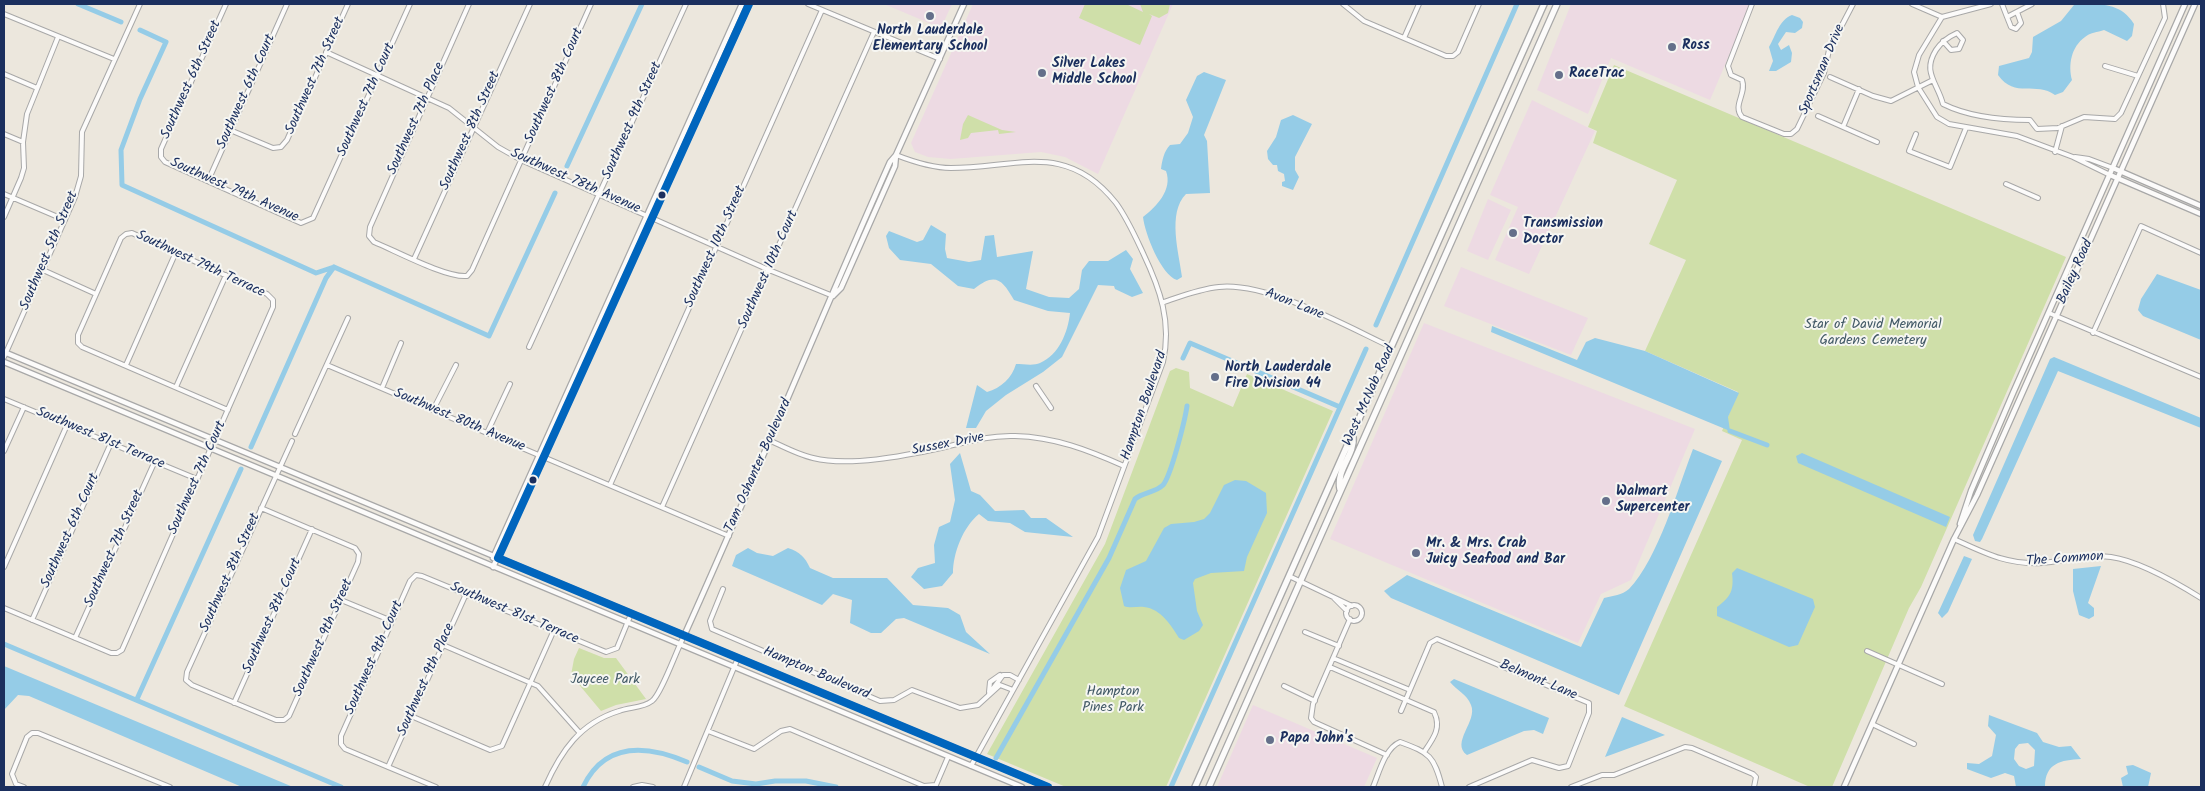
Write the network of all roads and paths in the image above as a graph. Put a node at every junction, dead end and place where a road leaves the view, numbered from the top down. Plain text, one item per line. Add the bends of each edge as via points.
1 (140, 4) edge
2 (226, 4) edge
3 (287, 4) edge
4 (348, 4) edge
5 (410, 4) edge
6 (469, 4) edge
7 (530, 4) edge
8 (591, 4) edge
9 (686, 4) edge
10 (742, 4) edge
11 (749, 4) edge
12 (808, 4) edge
13 (964, 4) edge
14 (1343, 4) edge
15 (1419, 4) edge
16 (1479, 4) edge
17 (1544, 4) edge
18 (1557, 4) edge
19 (1752, 4) edge
20 (1853, 4) edge
21 (1912, 4) edge
22 (1991, 4) edge
23 (2002, 4) edge
24 (2032, 4) edge
25 (2163, 4) edge
26 (2185, 4) edge
27 (2195, 4) edge
28 (822, 10) junction
29 (2017, 12) junction
30 (4, 14) edge
31 (2007, 16) junction
32 (1942, 17) junction
33 (874, 32) junction
34 (58, 37) junction
35 (1404, 38) junction
36 (1943, 41) junction
37 (326, 52) junction
38 (114, 59) junction
39 (940, 59) junction
40 (2105, 66) dead end
41 (4, 74) edge
42 (378, 75) junction
43 (2138, 76) junction
44 (1830, 77) dead end
45 (1933, 80) junction
46 (1918, 87) junction
47 (36, 88) junction
48 (1859, 89) junction
49 (426, 97) junction
50 (1818, 116) dead end
51 (2062, 126) junction
52 (1843, 127) junction
53 (472, 128) junction
54 (1966, 128) junction
55 (230, 130) junction
56 (4, 134) edge
57 (1916, 134) dead end
58 (23, 142) junction
59 (1877, 142) dead end
60 (677, 146) junction
61 (683, 149) junction
62 (2055, 152) junction
63 (896, 155) junction
64 (161, 157) joint
65 (2073, 157) junction
66 (521, 160) junction
67 (2113, 168) junction
68 (2120, 172) junction
69 (2110, 175) junction
70 (2117, 179) junction
71 (208, 181) junction
72 (2006, 184) dead end
73 (4, 194) edge
74 (600, 194) junction
75 (12, 198) junction
76 (2038, 198) dead end
77 (2201, 206) edge
78 (2201, 214) edge
79 (646, 215) junction
80 (4, 217) edge
81 (652, 217) junction
82 (65, 220) junction
83 (308, 222) joint
84 (716, 245) junction
85 (176, 252) junction
86 (2201, 252) edge
87 (414, 259) junction
88 (43, 270) junction
89 (770, 270) junction
90 (226, 275) junction
91 (96, 294) junction
92 (833, 296) junction
93 (273, 300) joint
94 (1164, 302) junction
95 (2048, 313) junction
96 (2056, 316) junction
97 (348, 318) dead end
98 (2093, 333) junction
99 (402, 343) dead end
100 (529, 347) dead end
101 (1391, 347) junction
102 (4, 354) edge
103 (4, 362) edge
104 (126, 365) junction
105 (327, 365) junction
106 (456, 365) dead end
107 (2201, 377) edge
108 (510, 384) dead end
109 (1036, 386) dead end
110 (176, 387) junction
111 (382, 388) junction
112 (4, 399) edge
113 (24, 407) junction
114 (1051, 408) dead end
115 (228, 410) junction
116 (433, 410) junction
117 (67, 425) junction
118 (487, 433) junction
119 (295, 434) dead end
120 (1352, 435) junction
121 (214, 440) junction
122 (292, 441) dead end
123 (771, 441) junction
124 (111, 443) junction
125 (211, 449) junction
126 (4, 451) edge
127 (539, 455) junction
128 (544, 458) junction
129 (154, 461) junction
130 (1124, 466) junction
131 (280, 467) junction
132 (275, 476) junction
133 (197, 479) junction
134 (610, 485) junction
135 (1340, 490) junction
136 (662, 507) junction
137 (261, 508) junction
138 (312, 529) junction
139 (729, 536) junction
140 (1954, 539) junction
141 (496, 557) junction
142 (4, 567) edge
143 (493, 567) junction
144 (416, 575) joint
145 (1289, 576) junction
146 (1301, 581) junction
147 (723, 590) dead end
148 (466, 594) junction
149 (1331, 594) junction
150 (2201, 598) edge
151 (341, 600) junction
152 (1352, 606) junction
153 (4, 608) edge
154 (1347, 611) junction
155 (631, 614) junction
156 (32, 620) junction
157 (1350, 620) junction
158 (392, 621) junction
159 (627, 623) junction
160 (554, 630) junction
161 (1305, 632) dead end
162 (684, 636) junction
163 (75, 638) junction
164 (680, 644) junction
165 (443, 645) junction
166 (1339, 646) junction
167 (1867, 651) dead end
168 (738, 658) junction
169 (1333, 658) junction
170 (1898, 664) junction
171 (734, 667) junction
172 (1330, 667) junction
173 (1019, 680) junction
174 (532, 682) junction
175 (1942, 684) dead end
176 (1284, 686) dead end
177 (1013, 690) junction
178 (1410, 690) junction
179 (988, 695) junction
180 (1406, 700) junction
181 (1315, 701) junction
182 (234, 703) junction
183 (1228, 711) junction
184 (1401, 711) dead end
185 (411, 716) junction
186 (1241, 716) junction
187 (1872, 724) junction
188 (708, 731) junction
189 (579, 732) junction
190 (1914, 744) dead end
191 (1424, 752) junction
192 (1387, 755) junction
193 (948, 757) junction
194 (975, 758) junction
195 (971, 766) junction
196 (388, 767) junction
197 (1027, 779) junction
198 (24, 787) edge
199 (168, 787) edge
200 (436, 787) edge
201 (545, 787) edge
202 (633, 787) edge
203 (652, 787) edge
204 (684, 787) edge
205 (932, 787) edge
206 (1023, 787) edge
207 (1048, 787) edge
208 (1195, 787) edge
209 (1209, 787) edge
210 (1373, 787) edge
211 (1442, 787) edge
212 (1469, 787) edge
213 (1571, 787) edge
214 (1754, 787) edge
215 (1844, 787) edge

1 - 38 street, Southwest 5th Street
2 - 64 street, Southwest 6th Street via 161,149
3 - 55 street, Southwest 6th Court
4 - 37 street, Southwest 7th Street
5 - 42 street, Southwest 7th Court
6 - 49 street, Southwest 7th Place
7 - 53 street, Southwest 8th Street
8 - 66 street, Southwest 8th Court
9 - 74 street, Southwest 9th Street
10 - 60 street
11 - 61 street
12 - 28 street
13 - 39 street, Tam Oshanter Boulevard
14 - 35 street via 1364,22
15 - 35 street
16 - 35 street via 1458,52 1453,56
17 - 101 main road, West McNab Road
18 - 135 main road, West McNab Road
19 - 20 street, Sportsman Drive via 1728,66 1731,75 1744,84 1738,112 1742,117 1791,134 1806,113 1824,73 1829,50
21 - 32 street
22 - 32 street
23 - 31 street
24 - 29 street
25 - 43 street via 2165,18
26 - 67 street, Bailey Road
27 - 68 street, Bailey Road
28 - 33 street
28 - 84 street, Southwest 10th Street
29 - 31 street
29 - 31 street via 2019,28 2011,27
30 - 34 street
32 - 46 street via 1919,55 1914,72
33 - 39 street
33 - 89 street, Southwest 10th Court
34 - 38 street
34 - 47 street
36 - 36 street via 1957,33 1963,40 1959,49 1952,50
36 - 45 street via 1929,62
37 - 42 street, Southwest 78th Avenue
37 - 55 street, Southwest 7th Street via 281,147 273,148
38 - 82 street, Southwest 5th Street via 82,132 81,176
39 - 63 street, Tam Oshanter Boulevard
40 - 43 street
41 - 47 street
42 - 49 street, Southwest 78th Avenue
42 - 83 street, Southwest 7th Court via 313,218
43 - 51 street via 2115,119 2084,117
44 - 48 street
45 - 46 street
45 - 51 street via 1943,104 1952,109 2004,120 2030,120 2037,130
46 - 48 street via 1892,101
46 - 54 street via 1937,117
47 - 58 street via 27,114
48 - 52 street
49 - 53 street, Southwest 78th Avenue via 449,108
49 - 87 street, Southwest 7th Place via 369,236 374,242
50 - 52 street
51 - 62 street
52 - 59 street
53 - 66 street, Southwest 78th Avenue
53 - 87 street, Southwest 8th Street
54 - 57 street via 1950,167 1909,151
54 - 62 street via 2017,136
55 - 71 street, Southwest 6th Court
56 - 58 street
58 - 75 street via 24,168
60 - 61 street
60 - 79 street
61 - 81 street
62 - 65 street
63 - 92 street, Tam Oshanter Boulevard via 886,171
63 - 94 street, Hampton Boulevard via 946,168 1038,161 1056,163 1079,173 1103,189 1121,210
64 - 71 street, Southwest 79th Avenue via 165,162
65 - 67 street
65 - 69 street
66 - 74 street, Southwest 78th Avenue
66 - 87 street, Southwest 8th Court via 467,276 446,273
67 - 68 street
67 - 69 street, Bailey Road
68 - 70 street, Bailey Road
68 - 77 street
69 - 70 street
69 - 95 street, Bailey Road
70 - 78 street
70 - 96 street, Bailey Road
71 - 83 street, Southwest 79th Avenue via 301,223
72 - 76 street
73 - 75 street
74 - 79 street, Southwest 78th Avenue
74 - 100 street, Southwest 9th Street
75 - 80 street
75 - 82 street
79 - 81 street, Southwest 78th Avenue
79 - 127 street
81 - 84 street, Southwest 78th Avenue
81 - 128 street
82 - 88 street, Southwest 5th Street
84 - 89 street, Southwest 78th Avenue
84 - 134 street, Southwest 10th Street
85 - 90 street, Southwest 79th Terrace
85 - 91 street, Southwest 79th Terrace via 132,232 126,234 121,238
85 - 104 street
86 - 98 street via 2141,226
88 - 91 street
88 - 102 street, Southwest 5th Street
89 - 92 street, Southwest 78th Avenue
89 - 136 street, Southwest 10th Court
90 - 93 street, Southwest 79th Terrace
90 - 110 street
91 - 104 street via 78,334 78,343
92 - 123 street, Tam Oshanter Boulevard
93 - 115 street, Southwest 7th Court via 273,307
94 - 101 street, Avon Lane via 1191,292 1220,287 1256,290
94 - 130 street, Hampton Boulevard via 1164,355
95 - 96 street
95 - 140 street, Bailey Road via 1971,491
96 - 98 street
96 - 140 street, Bailey Road via 1977,496
97 - 105 street
98 - 107 street
99 - 111 street
101 - 120 main road, West McNab Road
102 - 121 street
103 - 125 street
104 - 110 street
105 - 111 street, Southwest 80th Avenue
105 - 119 street
106 - 116 street
108 - 118 street
109 - 114 street
110 - 115 street
111 - 116 street, Southwest 80th Avenue
112 - 113 street, Southwest 81st Terrace
113 - 117 street, Southwest 81st Terrace
113 - 126 street
115 - 121 street, Southwest 7th Court
116 - 118 street, Southwest 80th Avenue
117 - 124 street, Southwest 81st Terrace
117 - 142 street
118 - 127 street, Southwest 80th Avenue
120 - 135 main road via 1353,444 1339,476
120 - 145 main road, West McNab Road
121 - 125 street, Southwest 7th Court
121 - 131 street
122 - 131 street
123 - 130 street, Sussex Drive via 812,458 858,462 983,437 1020,436 1071,444
123 - 139 street, Tam Oshanter Boulevard
124 - 129 street, Southwest 81st Terrace
124 - 156 street, Southwest 6th Court
125 - 132 street
125 - 133 street, Southwest 7th Court
127 - 128 street, Southwest 80th Avenue
127 - 141 street
128 - 134 street, Southwest 80th Avenue
128 - 141 street
129 - 133 street, Southwest 81st Terrace
129 - 163 street, Southwest 7th Street
130 - 173 street, Hampton Boulevard via 1098,537
131 - 132 street, Southwest 8th Street
131 - 141 street
132 - 137 street, Southwest 8th Street
132 - 143 street
133 - 163 street, Southwest 7th Court via 122,650 111,653
134 - 136 street, Southwest 80th Avenue
135 - 146 main road, West McNab Road
136 - 139 street, Southwest 80th Avenue
137 - 138 street
137 - 182 street, Southwest 8th Street via 187,672 186,680 192,685
138 - 151 street, Southwest 9th Street via 355,548 359,554
138 - 182 street, Southwest 8th Court
139 - 162 street, Tam Oshanter Boulevard
140 - 150 street, The Common via 2006,561 2043,563 2110,556 2135,564
140 - 170 street, Bailey Road
141 - 143 street
141 - 155 street
143 - 159 street
144 - 148 street, Southwest 81st Terrace
144 - 158 street, Southwest 9th Court via 410,581
145 - 146 street
145 - 183 main road, West McNab Road
146 - 149 street
146 - 186 main road, West McNab Road
147 - 179 street, Hampton Boulevard via 710,621 712,629 880,701 894,700 912,690 960,708 978,705
148 - 160 street, Southwest 81st Terrace
148 - 165 street, Southwest 9th Place
149 - 152 street
149 - 154 street
151 - 158 street
151 - 182 street, Southwest 9th Street via 289,716 276,720
152 - 154 street
152 - 157 street via 1359,607 1362,614 1357,620
153 - 156 street
154 - 157 street
155 - 159 street
155 - 162 street
156 - 163 street
157 - 166 street
158 - 196 street, Southwest 9th Court via 341,736 345,749
159 - 160 street, Southwest 81st Terrace via 617,648 606,652
159 - 164 street
160 - 174 street
161 - 166 street
162 - 164 street
162 - 168 street
164 - 171 street
164 - 189 street via 652,702 606,715
165 - 174 street
165 - 185 street, Southwest 9th Place
166 - 169 street
167 - 170 street
168 - 171 street
168 - 194 street
169 - 172 street
169 - 178 street
170 - 175 street
170 - 187 street, Bailey Road
171 - 188 street
171 - 193 street
172 - 180 street
172 - 181 street
173 - 177 street, Hampton Boulevard
173 - 179 street, Hampton Boulevard via 1003,675 990,682
174 - 185 street via 498,749 490,750
174 - 189 street
176 - 181 street
177 - 179 street, Hampton Boulevard via 1000,685
177 - 194 street, Hampton Boulevard
178 - 180 street, Belmont Lane
178 - 212 street, Belmont Lane via 1430,643 1437,639 1589,703 1590,713 1568,766 1559,768 1532,760
180 - 184 street, Belmont Lane
180 - 191 street via 1434,712 1437,718 1437,733
181 - 192 street via 1311,718 1314,722
183 - 186 main road
183 - 208 main road, West McNab Road
185 - 196 street, Southwest 9th Place
186 - 209 main road, West McNab Road
187 - 190 street
187 - 215 street, Bailey Road
188 - 204 street
188 - 205 street via 754,749 781,731 790,729
189 - 201 street via 564,749
191 - 192 street via 1400,742 1393,744
191 - 211 street via 1432,758
192 - 210 street
193 - 195 street
193 - 205 street via 936,785
194 - 195 street, Hampton Boulevard
194 - 197 street
195 - 206 street
196 - 200 street
197 - 206 street
197 - 207 street
198 - 199 street via 16,784 12,774 27,737 38,733
202 - 203 street
213 - 214 street via 1602,775 1614,775 1685,747 1753,774 1756,777

